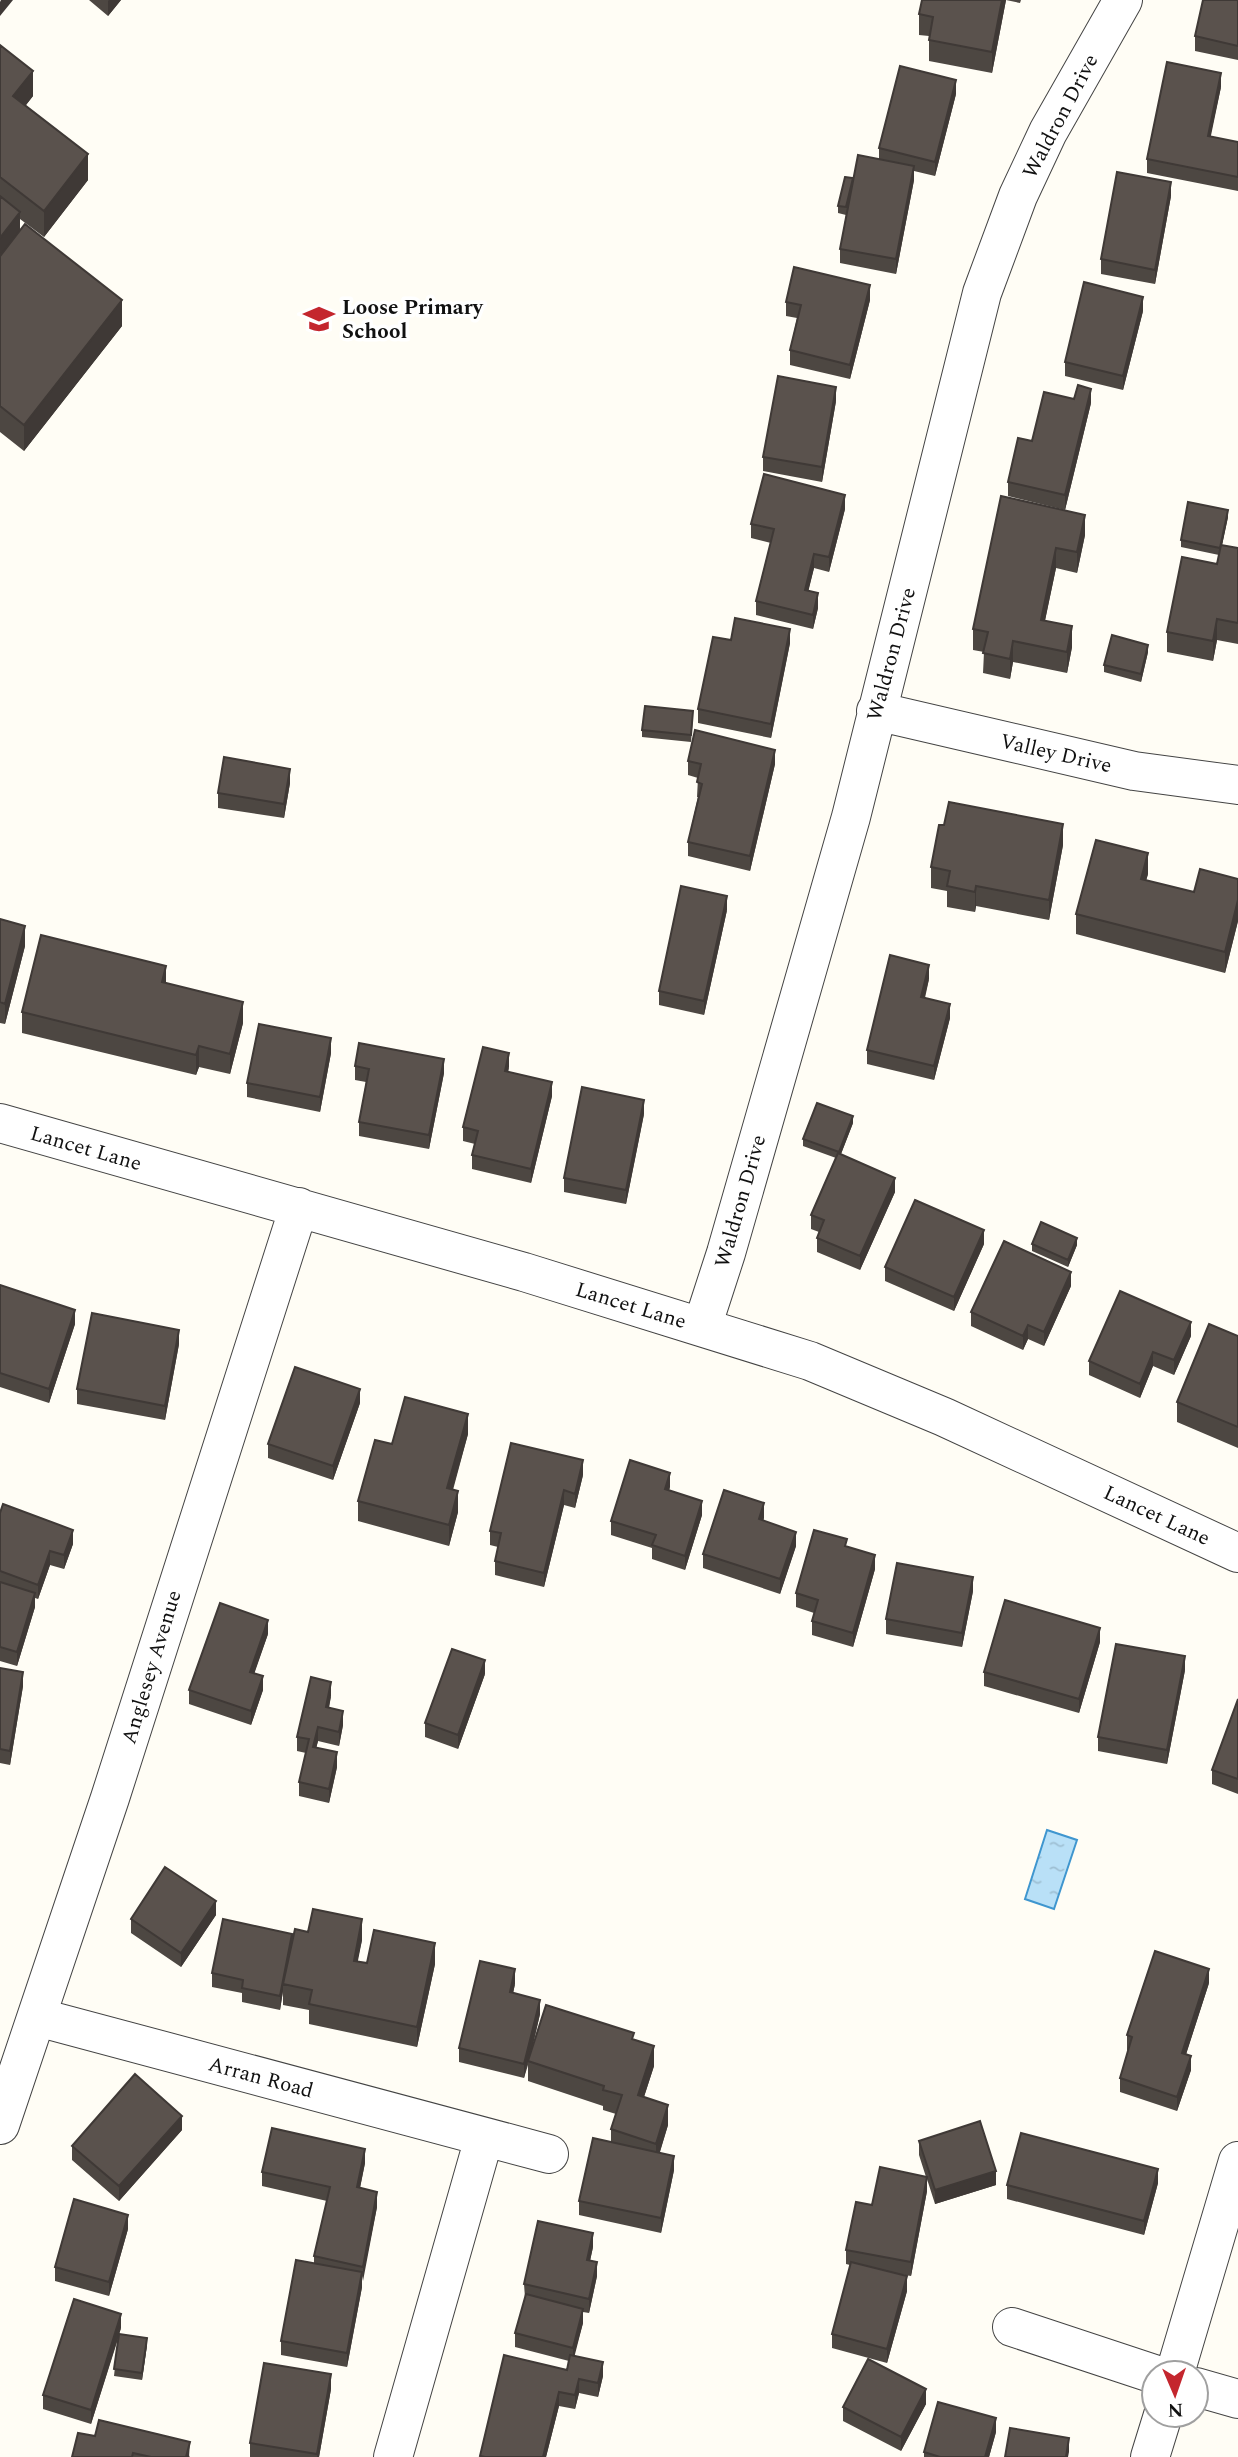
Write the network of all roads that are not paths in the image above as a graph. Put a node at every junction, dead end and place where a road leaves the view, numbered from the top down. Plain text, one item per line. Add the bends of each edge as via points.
1 (1124, 0) edge
2 (876, 711) junction
3 (1238, 785) edge
4 (0, 1123) edge
5 (299, 1207) junction
6 (702, 1327) junction
7 (1238, 1553) edge
8 (37, 2017) junction
9 (0, 2125) edge
10 (484, 2138) junction
11 (549, 2154) dead end
12 (1238, 2161) edge
13 (1012, 2327) dead end
14 (1179, 2359) edge
15 (1140, 2369) edge
16 (1210, 2391) edge
17 (1238, 2399) edge
18 (1159, 2429) edge
19 (393, 2457) edge
20 (1150, 2457) edge

1 - 2 street, Waldron Drive via 1048,132 982,293
2 - 3 street, Valley Drive via 1134,771
2 - 6 street, Waldron Drive via 851,817
4 - 5 street, Lancet Lane
5 - 6 street, Lancet Lane
5 - 8 street, Anglesey Avenue
6 - 7 street, Lancet Lane via 810,1362 944,1417
8 - 9 street, Anglesey Avenue
8 - 10 street, Arran Road
10 - 11 street, Arran Road
10 - 19 street
12 - 14 street
13 - 15 street
16 - 17 street
18 - 20 street

